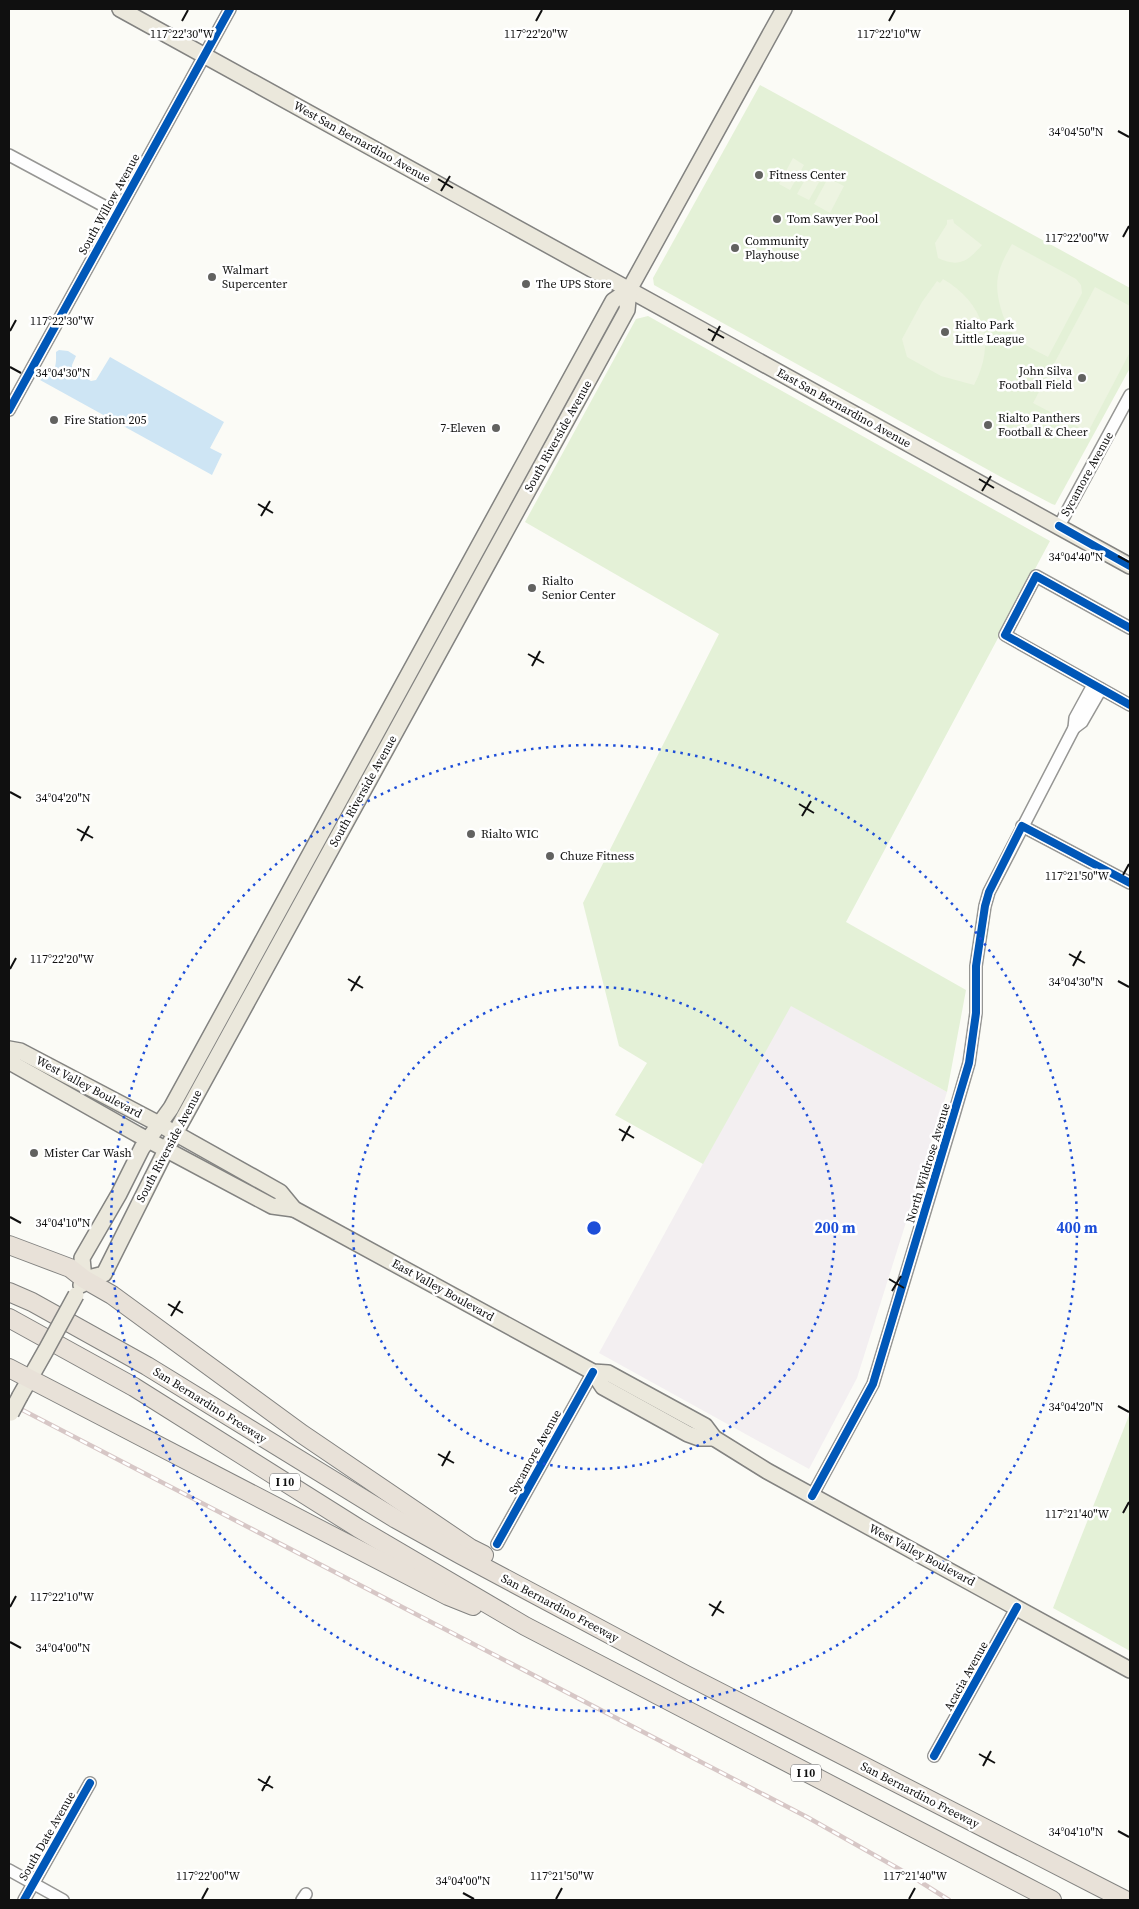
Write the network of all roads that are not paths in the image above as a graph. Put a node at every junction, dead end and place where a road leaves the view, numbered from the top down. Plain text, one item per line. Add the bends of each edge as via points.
1 (120, 9) edge
2 (230, 9) edge
3 (784, 9) edge
4 (204, 55) junction
5 (9, 155) edge
6 (117, 213) junction
7 (629, 290) junction
8 (1130, 395) edge
9 (9, 410) edge
10 (1059, 526) junction
11 (1130, 566) edge
12 (1130, 628) edge
13 (1097, 687) junction
14 (393, 701) junction
15 (1130, 705) edge
16 (382, 756) junction
17 (1022, 826) junction
18 (1130, 884) edge
19 (9, 1049) edge
20 (9, 1057) edge
21 (168, 1129) junction
22 (158, 1146) junction
23 (294, 1209) junction
24 (9, 1245) edge
25 (84, 1279) junction
26 (9, 1292) edge
27 (9, 1318) edge
28 (9, 1368) edge
29 (592, 1372) junction
30 (33, 1373) junction
31 (9, 1417) edge
32 (812, 1496) junction
33 (497, 1544) dead end
34 (1017, 1607) junction
35 (525, 1626) junction
36 (1130, 1670) edge
37 (686, 1675) junction
38 (934, 1756) dead end
39 (90, 1783) dead end
40 (9, 1870) edge
41 (33, 1884) junction
42 (24, 1900) edge
43 (64, 1900) edge
44 (1052, 1900) edge
45 (1125, 1900) edge

1 - 4 main road, West San Bernardino Avenue
2 - 4 street, South Willow Avenue
3 - 7 main road, South Riverside Avenue
4 - 6 street, South Willow Avenue
4 - 7 main road, West San Bernardino Avenue
5 - 6 street
6 - 9 street, South Willow Avenue
7 - 10 main road, East San Bernardino Avenue
7 - 14 main road, South Riverside Avenue via 613,301
7 - 16 main road, South Riverside Avenue via 627,310
8 - 10 street, Sycamore Avenue
10 - 11 main road, East San Bernardino Avenue
12 - 13 street via 1036,576 1004,635
13 - 15 street
13 - 17 street, North Wildrose Avenue via 1082,722 1074,728
14 - 16 main road via 397,706 396,712 381,744
14 - 21 main road, South Riverside Avenue
16 - 21 main road, South Riverside Avenue
17 - 18 street
17 - 32 street, North Wildrose Avenue via 985,906 976,966 976,1013 969,1063 875,1376
19 - 21 main road, West Valley Boulevard via 20,1051
20 - 22 main road, West Valley Boulevard via 15,1065
21 - 22 main road, South Riverside Avenue
21 - 23 main road, East Valley Boulevard via 280,1192
22 - 23 main road, East Valley Boulevard via 272,1206
22 - 25 main road, South Riverside Avenue via 129,1172 82,1258
22 - 25 main road, South Riverside Avenue via 104,1274
23 - 29 main road, East Valley Boulevard
24 - 25 highway via 70,1268
25 - 30 main road, South Riverside Avenue, bridge
25 - 37 highway via 112,1295 302,1434 470,1548 594,1614
26 - 37 highway, San Bernardino Freeway / I 10 via 147,1366 428,1537
27 - 35 highway, San Bernardino Freeway / I 10 via 134,1387 358,1528
28 - 30 highway
29 - 32 main road, West Valley Boulevard via 603,1387 688,1434 714,1438
29 - 33 street, Sycamore Avenue
30 - 31 main road, South Riverside Avenue, bridge
30 - 35 highway via 448,1596
32 - 34 main road, West Valley Boulevard
34 - 36 main road, West Valley Boulevard
34 - 38 street, Acacia Avenue
35 - 44 highway, San Bernardino Freeway / I 10
37 - 45 highway, San Bernardino Freeway / I 10
39 - 41 street, South Date Avenue
40 - 41 street
41 - 42 street, South Date Avenue
41 - 43 street

